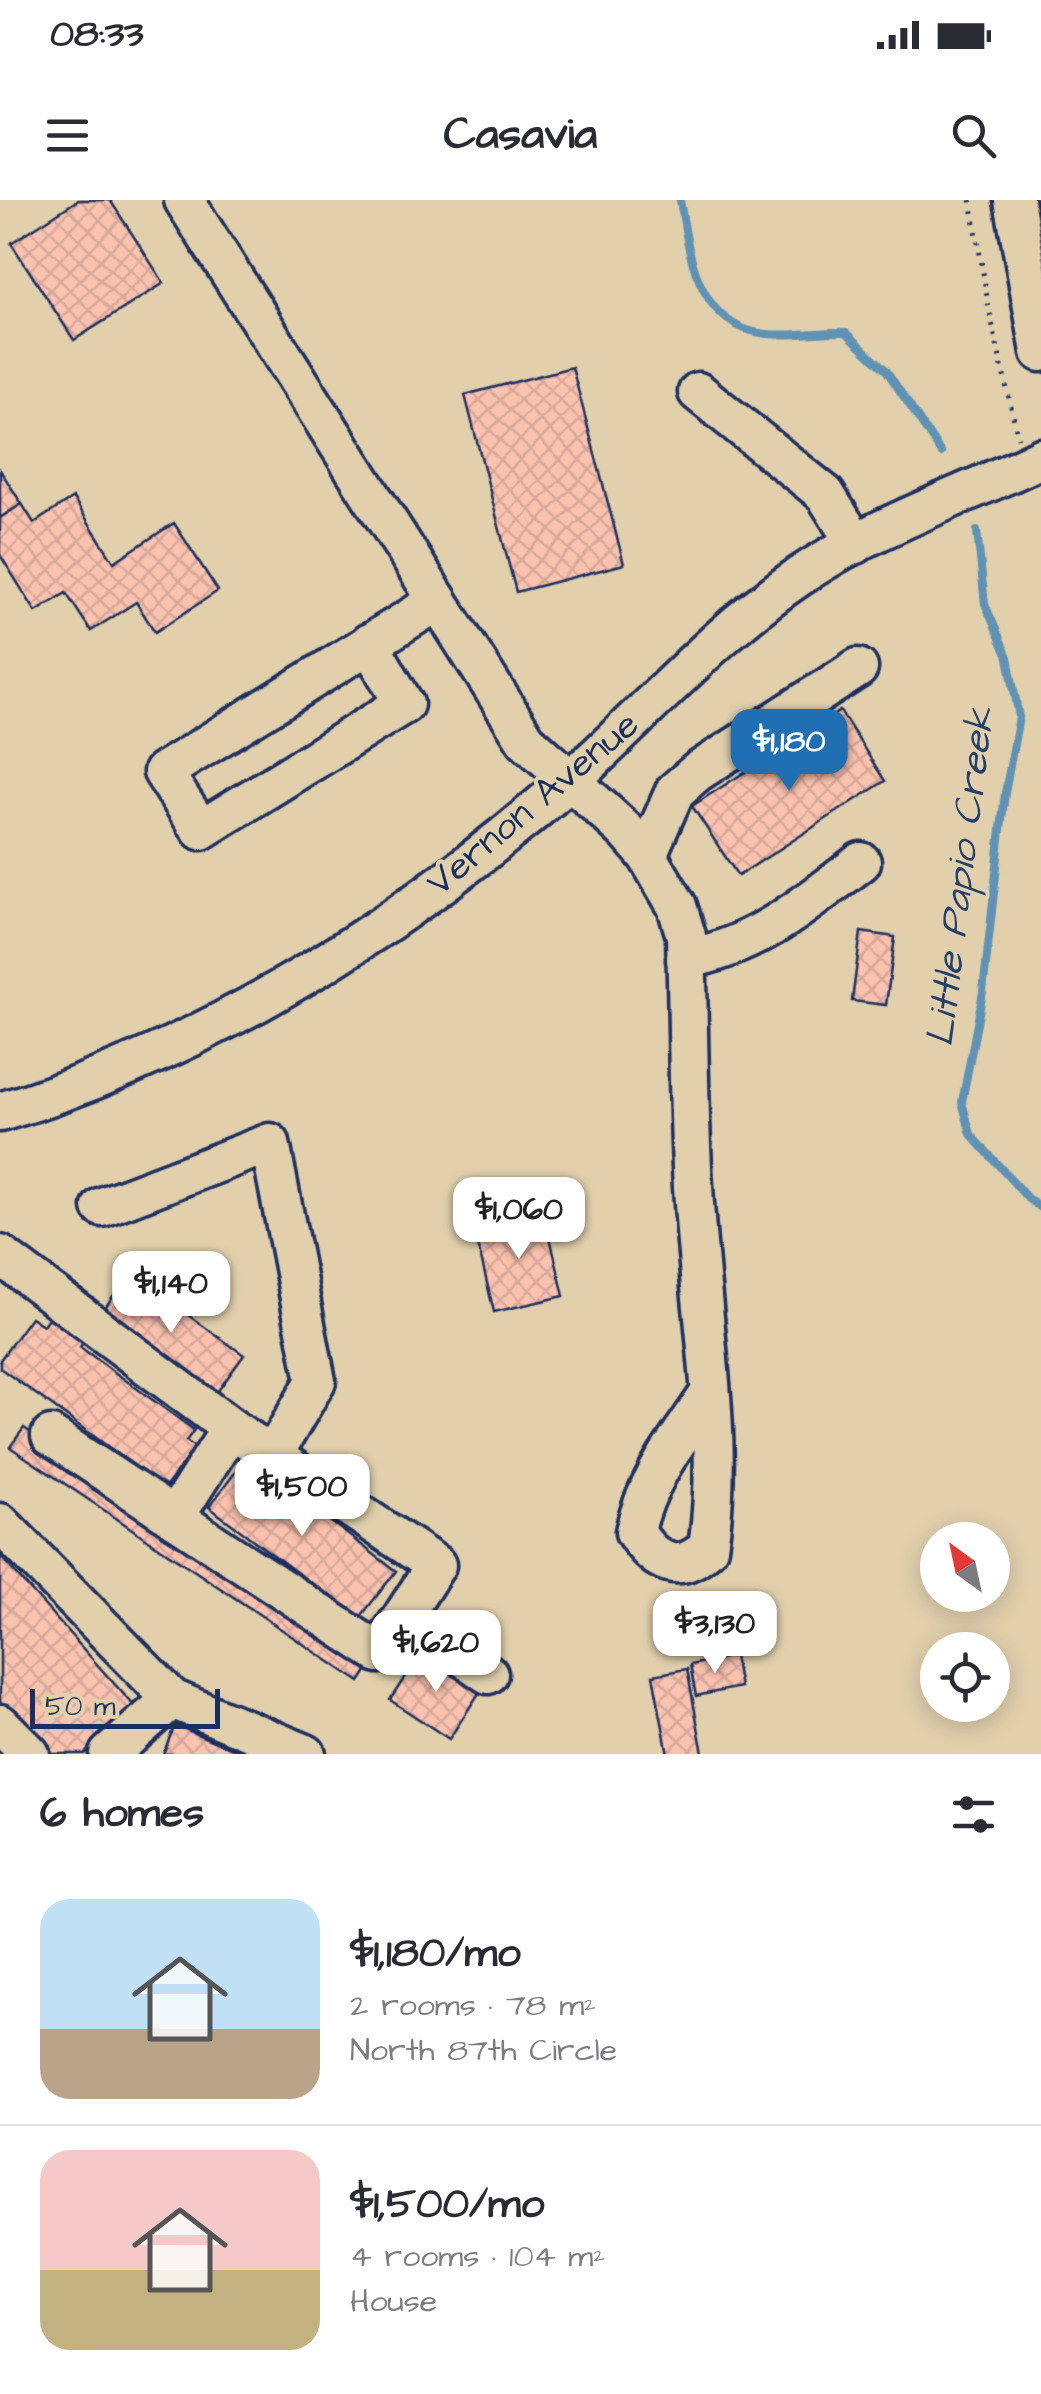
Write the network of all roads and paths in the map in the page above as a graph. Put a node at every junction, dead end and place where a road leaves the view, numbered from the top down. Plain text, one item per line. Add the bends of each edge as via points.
1 (184, 200) edge
2 (972, 200) edge
3 (1014, 200) edge
4 (1041, 352) edge
5 (698, 392) dead end
6 (1035, 461) edge
7 (856, 544) junction
8 (438, 601) junction
9 (370, 644) junction
10 (858, 668) dead end
11 (571, 780) junction
12 (647, 856) junction
13 (860, 862) dead end
14 (686, 959) junction
15 (0, 1112) edge
16 (102, 1207) dead end
17 (0, 1255) edge
18 (710, 1392) dead end
19 (231, 1428) junction
20 (51, 1436) dead end
21 (272, 1455) junction
22 (174, 1518) junction
23 (0, 1522) edge
24 (406, 1617) junction
25 (488, 1674) dead end
26 (172, 1699) junction
27 (0, 1724) edge
28 (30, 1754) edge
29 (110, 1754) edge
30 (306, 1754) edge

1 - 8 street
2 - 6 path via 1014,428
3 - 4 street
5 - 7 street via 825,494
6 - 7 street, Vernon Avenue
7 - 11 street, Vernon Avenue via 752,612
8 - 9 street
8 - 11 street via 526,740
9 - 9 street via 163,772 201,830 404,704
10 - 12 street via 686,781 675,791
11 - 12 street
11 - 15 street, Vernon Avenue via 415,904 256,1001 115,1069
12 - 14 street via 677,906
13 - 14 street via 781,924 717,954
14 - 18 street
16 - 21 street via 270,1143 316,1381
17 - 19 street
19 - 21 street
19 - 22 street
20 - 22 street
21 - 24 street via 436,1565
22 - 24 street via 379,1653
23 - 26 street
24 - 25 street
26 - 29 street
26 - 30 street
27 - 28 street

